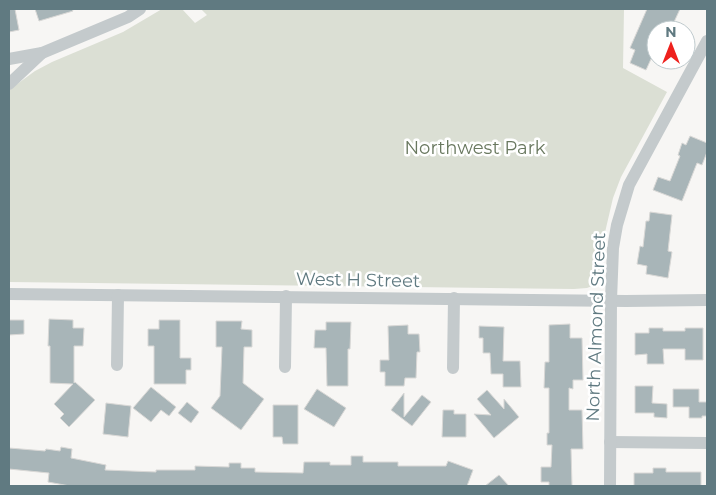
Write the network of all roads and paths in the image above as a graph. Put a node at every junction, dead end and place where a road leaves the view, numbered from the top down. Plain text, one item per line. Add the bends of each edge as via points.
1 (140, 9) edge
2 (706, 48) edge
3 (42, 53) junction
4 (9, 59) edge
5 (9, 84) edge
6 (9, 294) edge
7 (118, 295) junction
8 (286, 296) junction
9 (454, 298) junction
10 (611, 300) junction
11 (707, 300) edge
12 (117, 364) dead end
13 (285, 366) dead end
14 (453, 368) dead end
15 (610, 442) junction
16 (707, 443) edge
17 (610, 486) edge

1 - 3 street
2 - 10 street, North Almond Street via 629,185 615,234
3 - 4 street
3 - 5 street
6 - 7 street, West H Street
7 - 8 street, West H Street
7 - 12 street
8 - 9 street, West H Street
8 - 13 street
9 - 10 street, West H Street
9 - 14 street
10 - 11 street, West H Street
10 - 15 street, North Almond Street
15 - 16 street
15 - 17 street, North Almond Street

